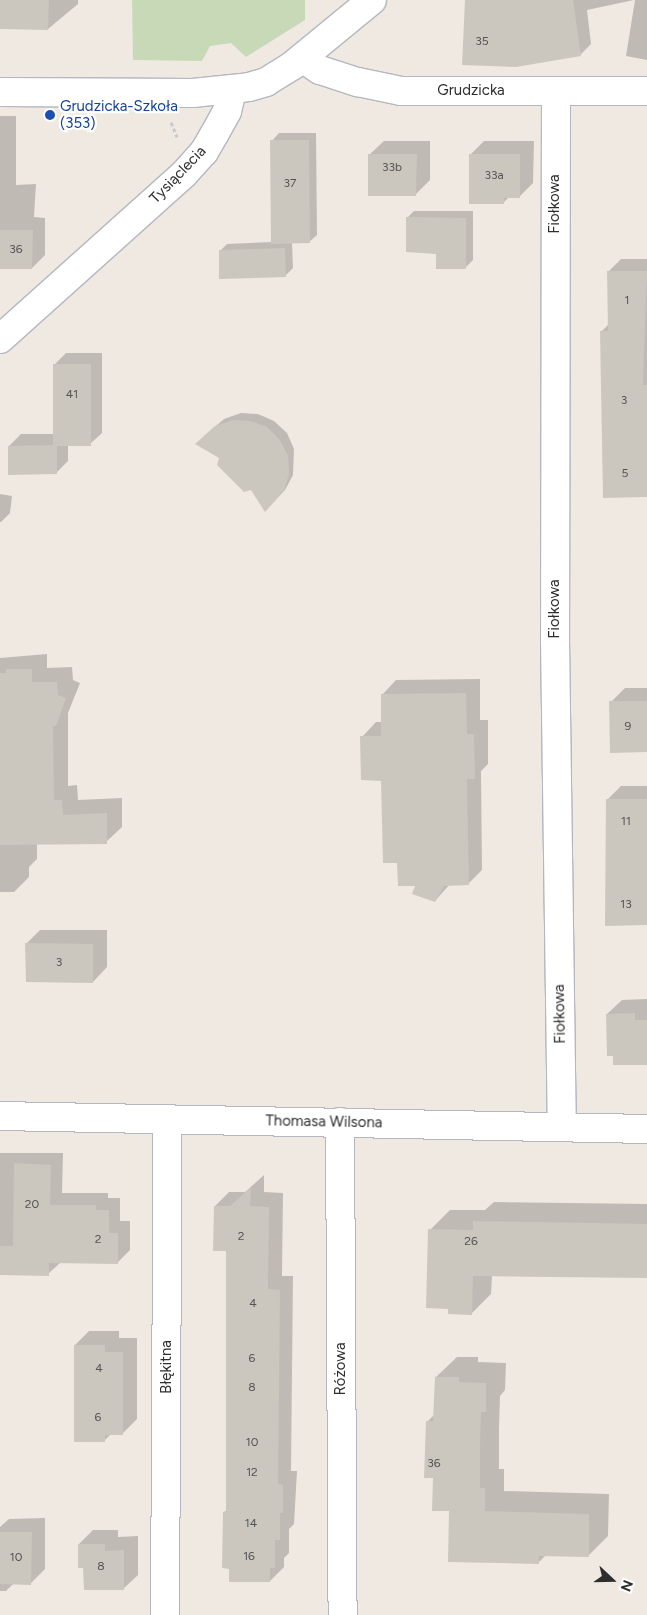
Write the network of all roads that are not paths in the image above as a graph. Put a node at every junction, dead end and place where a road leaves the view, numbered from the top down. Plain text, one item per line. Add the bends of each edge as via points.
1 (372, 0) edge
2 (302, 58) junction
3 (232, 90) junction
4 (647, 91) edge
5 (0, 92) edge
6 (556, 92) junction
7 (0, 339) edge
8 (0, 1116) edge
9 (168, 1119) junction
10 (340, 1122) junction
11 (562, 1126) junction
12 (647, 1129) edge
13 (165, 1615) edge
14 (343, 1615) edge

1 - 2 street
2 - 3 street via 266,82
2 - 6 street, Grudzicka via 320,70 401,91
3 - 5 street
3 - 7 street, Tysiąclecia via 227,111 215,133 204,152 184,174
4 - 6 street, Grudzicka
6 - 11 street, Fiołkowa via 554,639
8 - 9 street, Thomasa Wilsona
9 - 10 street, Thomasa Wilsona
9 - 13 street, Błękitna
10 - 11 street, Thomasa Wilsona
10 - 14 street, Różowa
11 - 12 street, Thomasa Wilsona

